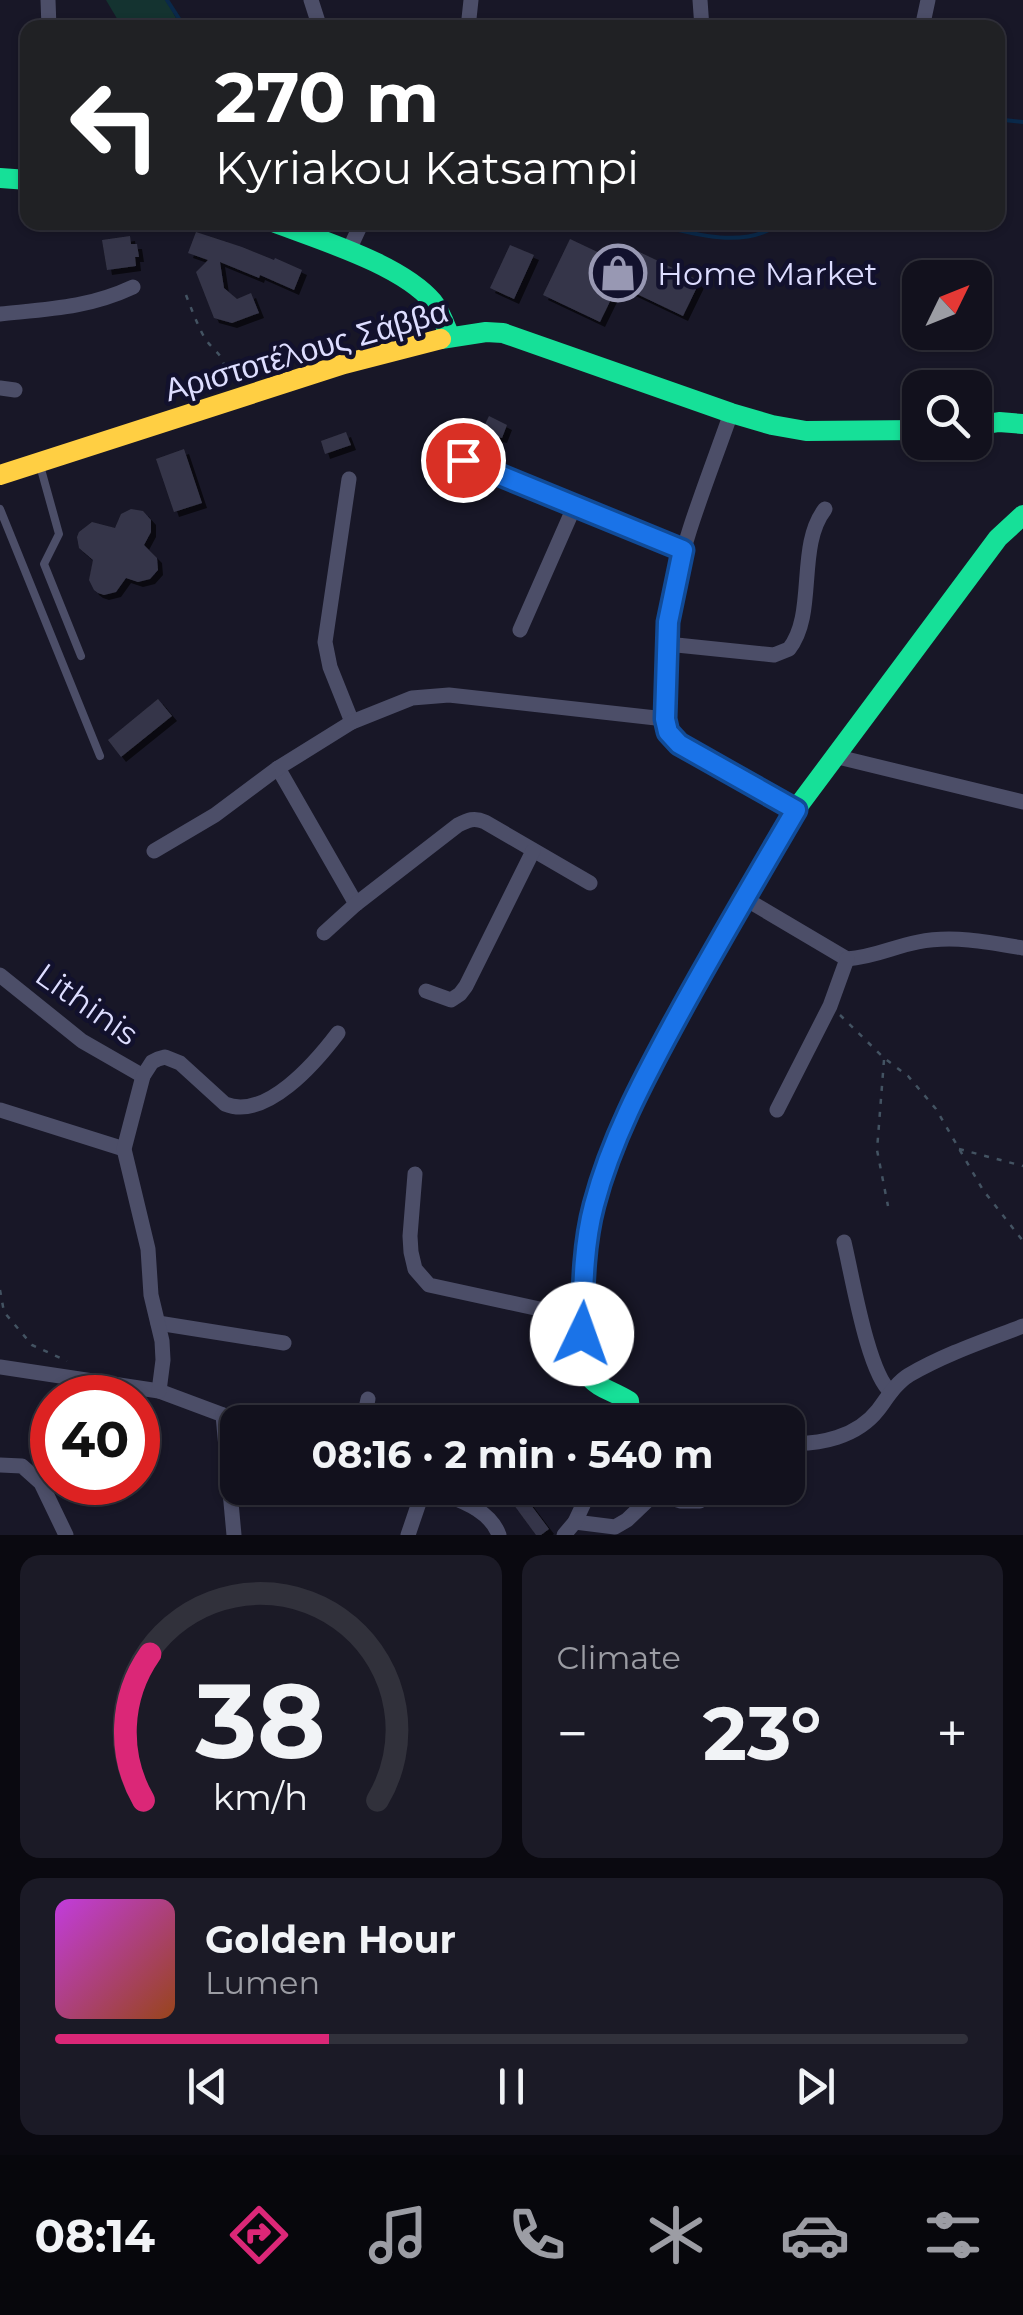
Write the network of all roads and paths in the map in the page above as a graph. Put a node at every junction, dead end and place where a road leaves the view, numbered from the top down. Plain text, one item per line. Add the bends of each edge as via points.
1 (293, 230) edge
2 (358, 230) edge
3 (348, 252) junction
4 (133, 287) dead end
5 (186, 295) dead end
6 (0, 314) edge
7 (450, 337) junction
8 (222, 402) junction
9 (1023, 410) edge
10 (731, 413) junction
11 (999, 422) junction
12 (992, 423) edge
13 (1023, 424) edge
14 (902, 430) edge
15 (39, 462) junction
16 (434, 464) dead end
17 (0, 475) edge
18 (349, 479) dead end
19 (576, 505) junction
20 (0, 509) edge
21 (825, 509) dead end
22 (1023, 515) edge
23 (683, 550) junction
24 (520, 630) dead end
25 (667, 644) junction
26 (81, 656) dead end
27 (665, 719) junction
28 (352, 722) junction
29 (100, 756) dead end
30 (834, 756) junction
31 (278, 768) junction
32 (1023, 802) edge
33 (796, 810) junction
34 (532, 851) junction
35 (154, 852) dead end
36 (590, 884) dead end
37 (744, 898) junction
38 (356, 904) junction
39 (324, 934) dead end
40 (1023, 948) edge
41 (847, 960) junction
42 (0, 976) edge
43 (426, 991) dead end
44 (830, 1006) junction
45 (338, 1033) dead end
46 (884, 1058) junction
47 (143, 1076) junction
48 (0, 1110) edge
49 (777, 1110) dead end
50 (124, 1149) junction
51 (958, 1149) junction
52 (1023, 1166) edge
53 (414, 1174) dead end
54 (888, 1206) dead end
55 (844, 1242) dead end
56 (1023, 1242) edge
57 (0, 1290) edge
58 (583, 1314) junction
59 (158, 1323) junction
60 (1023, 1326) edge
61 (284, 1343) dead end
62 (0, 1368) edge
63 (45, 1375) edge
64 (79, 1375) edge
65 (160, 1383) edge
66 (160, 1391) edge
67 (891, 1392) junction
68 (368, 1399) dead end
69 (367, 1405) edge
70 (629, 1405) edge
71 (220, 1414) edge
72 (805, 1443) edge
73 (0, 1466) edge
74 (231, 1505) edge
75 (420, 1505) edge
76 (466, 1505) edge
77 (582, 1505) edge
78 (643, 1505) edge
79 (570, 1528) edge
80 (66, 1535) edge
81 (234, 1535) edge
82 (408, 1535) edge
83 (499, 1535) edge

1 - 3 street
2 - 3 street
3 - 7 street via 420,289
4 - 6 street via 88,304
5 - 8 path via 226,370
7 - 8 street, Αριστοτέλους Σάββα
7 - 10 street, Αριστοτέλους Σάββα via 503,333
8 - 15 street, Αριστοτέλους Σάββα
9 - 11 street
10 - 14 street, Αριστοτέλους Σάββα via 806,431
10 - 23 street
11 - 12 street
11 - 13 street
15 - 17 street, Αριστοτέλους Σάββα
15 - 26 lane via 59,534 44,564
16 - 19 street via 463,460
18 - 28 street via 326,642
19 - 23 street
19 - 24 street
20 - 29 lane
21 - 25 street via 814,530 799,632 789,649 774,655
22 - 30 street via 998,538
23 - 25 street
25 - 27 street
27 - 28 street via 432,695
27 - 33 street via 679,744
28 - 31 street
30 - 32 street
30 - 33 street
31 - 35 street
31 - 38 street
33 - 37 street
34 - 36 street
34 - 38 street via 477,818 468,820
34 - 43 street via 460,994 451,1000
37 - 41 street
37 - 58 street via 623,1124 594,1204
38 - 39 street
40 - 41 street via 945,939
41 - 44 street
42 - 47 street, Lithinis via 82,1041
44 - 46 path
44 - 49 street
45 - 47 street via 281,1092 249,1107 225,1104 173,1059 152,1062
46 - 51 path via 936,1109
46 - 54 path via 878,1150
47 - 50 street
48 - 50 street
50 - 59 street
51 - 52 path
51 - 56 path
53 - 58 street via 411,1252 429,1286
55 - 67 street via 874,1363
57 - 64 path via 4,1312 19,1331
58 - 70 street via 584,1370 593,1384
59 - 61 street
59 - 65 street
60 - 67 street via 952,1353
62 - 63 street
66 - 71 street
67 - 72 street via 858,1429
68 - 69 street
73 - 80 street via 22,1466 41,1482
74 - 81 street
75 - 82 street
76 - 83 street via 482,1512
77 - 79 street
78 - 79 street via 615,1527

